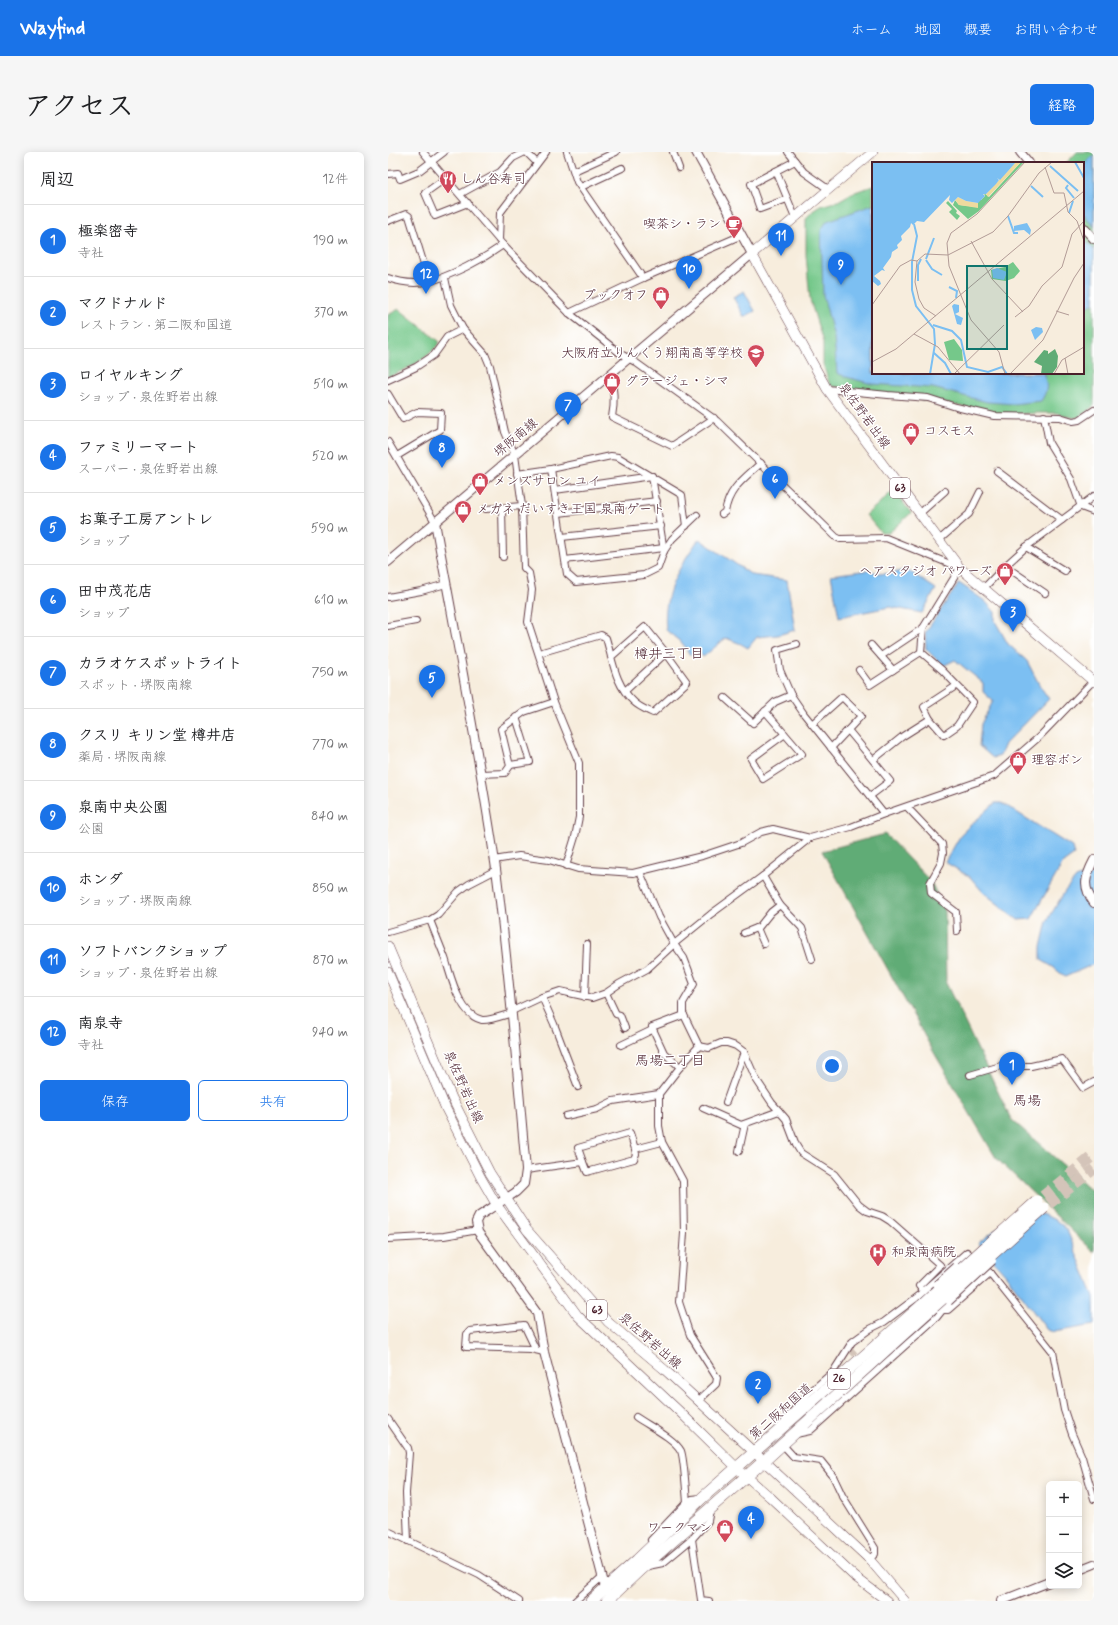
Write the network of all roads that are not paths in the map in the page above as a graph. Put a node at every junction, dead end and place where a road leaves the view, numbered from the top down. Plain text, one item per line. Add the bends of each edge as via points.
1 (423, 152) edge
2 (444, 152) edge
3 (526, 152) edge
4 (546, 152) edge
5 (567, 152) edge
6 (616, 152) edge
7 (673, 152) edge
8 (788, 152) edge
9 (873, 152) edge
10 (1020, 152) edge
11 (699, 153) edge
12 (795, 160) junction
13 (432, 161) junction
14 (1028, 162) edge
15 (537, 164) junction
16 (622, 168) dead end
17 (679, 168) dead end
18 (574, 171) junction
19 (776, 171) junction
20 (388, 174) edge
21 (446, 178) junction
22 (581, 187) junction
23 (828, 189) junction
24 (460, 194) junction
25 (787, 199) junction
26 (468, 203) junction
27 (795, 217) junction
28 (388, 221) edge
29 (1084, 228) edge
30 (742, 235) junction
31 (1094, 239) edge
32 (501, 242) junction
33 (752, 254) junction
34 (388, 278) edge
35 (445, 278) junction
36 (644, 278) junction
37 (429, 281) junction
38 (569, 313) junction
39 (463, 329) junction
40 (629, 359) junction
41 (610, 374) junction
42 (388, 380) edge
43 (828, 388) junction
44 (388, 394) edge
45 (1094, 410) edge
46 (1044, 416) junction
47 (714, 418) junction
48 (388, 442) edge
49 (515, 455) junction
50 (397, 456) junction
51 (761, 463) junction
52 (551, 469) junction
53 (997, 471) dead end
54 (517, 474) junction
55 (652, 476) junction
56 (556, 490) junction
57 (945, 491) dead end
58 (980, 492) dead end
59 (1094, 496) edge
60 (657, 501) junction
61 (522, 506) junction
62 (1081, 507) junction
63 (502, 508) junction
64 (486, 509) dead end
65 (1094, 512) edge
66 (559, 513) junction
67 (722, 514) dead end
68 (919, 514) junction
69 (698, 515) dead end
70 (1062, 520) junction
71 (436, 522) junction
72 (661, 526) junction
73 (686, 526) junction
74 (562, 537) junction
75 (939, 540) junction
76 (1026, 547) junction
77 (664, 550) junction
78 (503, 557) dead end
79 (565, 560) junction
80 (388, 562) edge
81 (1005, 566) junction
82 (960, 568) junction
83 (1064, 571) dead end
84 (446, 584) junction
85 (983, 589) junction
86 (1044, 594) dead end
87 (388, 597) edge
88 (416, 621) dead end
89 (388, 626) edge
90 (923, 628) junction
91 (797, 644) dead end
92 (870, 645) dead end
93 (539, 652) junction
94 (921, 652) junction
95 (666, 653) junction
96 (881, 656) junction
97 (611, 657) junction
98 (859, 670) dead end
99 (893, 670) junction
100 (1094, 681) edge
101 (956, 686) junction
102 (625, 691) junction
103 (792, 695) junction
104 (725, 698) dead end
105 (554, 702) junction
106 (765, 712) junction
107 (516, 718) junction
108 (930, 719) junction
109 (812, 724) junction
110 (848, 730) junction
111 (785, 734) junction
112 (831, 748) junction
113 (873, 760) junction
114 (510, 765) junction
115 (480, 774) junction
116 (870, 796) junction
117 (907, 807) junction
118 (884, 814) junction
119 (810, 838) junction
120 (494, 860) junction
121 (1094, 860) edge
122 (566, 866) junction
123 (496, 870) junction
124 (640, 872) junction
125 (763, 876) junction
126 (1094, 903) edge
127 (780, 905) junction
128 (430, 920) junction
129 (757, 928) junction
130 (957, 931) dead end
131 (388, 932) edge
132 (744, 933) dead end
133 (587, 944) dead end
134 (674, 944) junction
135 (764, 944) dead end
136 (388, 946) edge
137 (812, 959) dead end
138 (388, 972) edge
139 (606, 993) junction
140 (542, 997) junction
141 (585, 997) junction
142 (512, 1012) junction
143 (684, 1015) junction
144 (625, 1028) dead end
145 (652, 1030) junction
146 (621, 1045) dead end
147 (699, 1046) junction
148 (744, 1052) junction
149 (680, 1067) junction
150 (970, 1075) dead end
151 (1094, 1082) edge
152 (578, 1088) dead end
153 (659, 1094) junction
154 (726, 1102) dead end
155 (703, 1108) dead end
156 (779, 1111) junction
157 (566, 1116) dead end
158 (745, 1124) junction
159 (662, 1142) junction
160 (635, 1149) junction
161 (739, 1151) dead end
162 (583, 1162) junction
163 (526, 1170) junction
164 (505, 1198) junction
165 (496, 1204) junction
166 (1016, 1220) junction
167 (1029, 1222) junction
168 (478, 1230) junction
169 (388, 1239) edge
170 (990, 1272) junction
171 (924, 1290) junction
172 (925, 1309) junction
173 (941, 1310) junction
174 (540, 1351) junction
175 (698, 1401) junction
176 (636, 1417) dead end
177 (388, 1419) edge
178 (792, 1434) junction
179 (779, 1439) junction
180 (755, 1453) junction
181 (764, 1461) junction
182 (737, 1468) junction
183 (746, 1476) junction
184 (702, 1498) junction
185 (1094, 1499) edge
186 (687, 1502) junction
187 (711, 1508) junction
188 (388, 1531) edge
189 (692, 1538) junction
190 (408, 1541) junction
191 (869, 1559) junction
192 (639, 1564) junction
193 (1094, 1564) edge
194 (1082, 1569) edge
195 (605, 1581) junction
196 (1046, 1583) edge
197 (519, 1601) edge
198 (575, 1601) edge
199 (590, 1601) edge
200 (608, 1601) edge
201 (709, 1601) edge
202 (887, 1601) edge
203 (905, 1601) edge
204 (1001, 1601) edge

1 - 13 street
2 - 13 street
3 - 15 street
3 - 24 street via 513,158 500,172
4 - 15 street
5 - 18 street
6 - 18 street
7 - 17 street
8 - 12 street
9 - 23 main road
10 - 14 street
11 - 30 street
12 - 19 street
12 - 23 street via 804,172
13 - 20 street via 419,171 400,179 398,173
13 - 21 street
15 - 32 street via 500,213
16 - 22 street
18 - 22 street
19 - 25 street
19 - 25 street via 751,184 760,208
21 - 24 street
21 - 26 street via 425,193 435,216
22 - 36 street
23 - 27 main road
24 - 26 street
25 - 27 street
26 - 32 street
27 - 33 main road
28 - 37 street via 406,214 409,216
29 - 31 street
30 - 33 street
30 - 36 street
32 - 35 street via 486,257
32 - 38 street
33 - 40 street, 堺阪南線
33 - 43 main road, 泉佐野岩出線 / 63
34 - 37 street via 412,283
35 - 37 street
35 - 39 street via 452,306
36 - 38 street
38 - 40 street
39 - 42 street via 447,337 434,354 416,367
39 - 49 street via 485,354 490,366 505,432
40 - 41 street, 堺阪南線
40 - 47 street
41 - 47 street via 615,394 612,417 672,446
41 - 49 street, 堺阪南線
43 - 46 street via 928,398 994,416
43 - 68 main road, 泉佐野岩出線 / 63
44 - 50 street via 404,419 417,412 441,413 440,430
45 - 46 street via 1074,421
46 - 62 street via 1049,443 1071,479
47 - 51 street
48 - 50 street
49 - 54 street
49 - 71 street, 堺阪南線
50 - 71 street
51 - 67 street via 733,489
51 - 82 street via 836,537 886,538
52 - 54 street
52 - 55 street via 611,456 624,460
52 - 56 street
53 - 70 street
54 - 61 street
55 - 56 street
55 - 60 street
55 - 73 street via 682,495
56 - 66 street
57 - 68 street
58 - 75 street via 969,514
59 - 62 street
60 - 66 street
60 - 72 street
61 - 63 street
61 - 93 street via 524,568 529,573 532,590 528,622
62 - 65 street
62 - 70 street
63 - 64 street
63 - 78 street
66 - 74 street
68 - 75 main road, 泉佐野岩出線 / 63
69 - 73 street
70 - 76 street
71 - 80 street, 堺阪南線
71 - 84 street
72 - 74 street
72 - 77 street
73 - 77 street
74 - 79 street
75 - 82 main road, 泉佐野岩出線 / 63
76 - 81 street
76 - 83 street
77 - 79 street
77 - 79 street via 658,568 644,575 576,582 567,574
81 - 85 street
81 - 86 street
82 - 85 main road, 泉佐野岩出線 / 63
82 - 90 street
84 - 87 street
84 - 115 street
85 - 100 main road, 泉佐野岩出線 / 63
88 - 89 street
90 - 94 street
90 - 96 street
91 - 103 street via 778,650 780,670
92 - 96 street
93 - 97 street via 601,635 606,638
93 - 105 street
94 - 99 street
94 - 101 street
95 - 97 street via 644,627
95 - 102 street
95 - 102 street via 687,682 653,713 635,703
96 - 99 street
97 - 102 street via 619,685
98 - 99 street via 870,685
100 - 117 street via 1039,737 994,776
101 - 108 street via 924,707
101 - 108 street via 973,702 957,726 944,735
103 - 106 street via 775,702
103 - 109 street
104 - 106 street via 753,723
105 - 107 street via 524,712
105 - 122 street via 579,763 579,817
106 - 111 street
107 - 114 street via 501,729
107 - 114 street via 530,762
108 - 113 street
109 - 110 street via 842,697 860,716
109 - 112 street
110 - 112 street
110 - 113 street
111 - 111 street via 751,759 763,779 802,754
112 - 116 street
113 - 116 street via 890,781
114 - 115 street via 505,773
115 - 120 street
116 - 118 street
117 - 118 street
117 - 130 street via 942,844 941,864 929,888 931,893 956,912
118 - 119 street via 851,827
119 - 124 street via 773,830 761,832 741,843 702,856
119 - 125 street
120 - 122 street via 519,856 549,860
120 - 123 street
121 - 126 street via 1086,879 1086,888
122 - 124 street via 578,869
123 - 128 street via 458,892 438,915
123 - 142 street
124 - 134 street via 659,917
125 - 127 street
125 - 134 street
127 - 129 street via 770,912
127 - 137 street via 802,928
128 - 131 street
128 - 142 street via 454,988 474,1017 483,1020
129 - 132 street
129 - 135 street
133 - 141 street
134 - 139 street via 647,969
134 - 143 street via 684,958 694,984 683,1003
136 - 164 main road, 泉佐野岩出線 / 63 via 452,1098
138 - 165 main road, 泉佐野岩出線 / 63 via 446,1109
139 - 141 street via 592,998
139 - 144 street
140 - 141 street via 560,991
140 - 142 street
140 - 152 street
142 - 163 street
143 - 145 street via 652,1027
143 - 147 street
145 - 146 street
145 - 149 street via 664,1053
147 - 148 street via 709,1048 728,1043
147 - 149 street
148 - 154 street
148 - 156 street via 756,1079
149 - 153 street
150 - 151 street via 1001,1066 1031,1066 1062,1060 1082,1088
153 - 157 street via 613,1101 597,1109
153 - 159 street
155 - 158 street via 741,1125
156 - 158 street
156 - 171 street via 786,1119 801,1153 834,1174 859,1205 890,1221 940,1265 919,1286
158 - 161 street
159 - 160 street
159 - 175 street via 683,1181 684,1233 679,1302 690,1335 717,1378 716,1384
160 - 162 street via 634,1159 587,1172
160 - 162 street via 630,1133 578,1148
162 - 163 street
163 - 164 street via 524,1184
164 - 165 street
164 - 175 main road, 泉佐野岩出線 / 63 via 526,1230 608,1322
165 - 168 street via 479,1216 476,1222
165 - 182 main road, 泉佐野岩出線 / 63 via 578,1316
166 - 167 highway, 第二阪和国道 / 26, bridge via 1043,1202
166 - 171 street, bridge via 982,1243 936,1284
166 - 172 highway, 第二阪和国道 / 26, bridge
167 - 172 highway, 第二阪和国道 / 26, bridge
167 - 173 street, bridge via 1008,1247
168 - 169 street via 444,1236
168 - 174 street via 537,1313
170 - 171 street via 967,1252
170 - 173 street via 948,1310
170 - 185 street via 1053,1352 1064,1410 1082,1457
171 - 173 street
171 - 179 street via 884,1322 860,1336 833,1372 789,1414
172 - 178 highway, 第二阪和国道 / 26
172 - 179 highway, 第二阪和国道 / 26
173 - 178 street via 937,1317 872,1371 810,1431
174 - 174 street via 466,1347 467,1334 470,1331 524,1325
174 - 195 street
175 - 180 main road, 泉佐野岩出線 / 63
176 - 186 street via 662,1432 681,1452
177 - 190 street via 408,1448
178 - 179 highway, 第二阪和国道 / 26
179 - 180 highway, 第二阪和国道 / 26
179 - 181 highway, 第二阪和国道 / 26
179 - 191 street via 794,1457 821,1461 833,1476 875,1548 875,1554
180 - 181 main road, 泉佐野岩出線 / 63
180 - 182 highway, 第二阪和国道 / 26
181 - 183 highway, 第二阪和国道 / 26
181 - 191 main road, 泉佐野岩出線 / 63
182 - 183 main road, 泉佐野岩出線 / 63
182 - 184 highway, 第二阪和国道 / 26
183 - 187 highway, 第二阪和国道 / 26
183 - 202 main road, 泉佐野岩出線 / 63 via 854,1576
184 - 186 street
184 - 192 highway, 第二阪和国道 / 26
186 - 192 street via 651,1539
187 - 189 street via 708,1521
187 - 192 highway, 第二阪和国道 / 26
188 - 190 street
189 - 192 street via 664,1562
189 - 201 street via 701,1600
190 - 197 street via 479,1575
191 - 203 main road, 泉佐野岩出線 / 63
192 - 195 highway, 第二阪和国道 / 26
192 - 200 highway, 第二阪和国道 / 26
193 - 194 street
195 - 198 street
195 - 199 highway, 第二阪和国道 / 26
195 - 200 street
196 - 204 street

